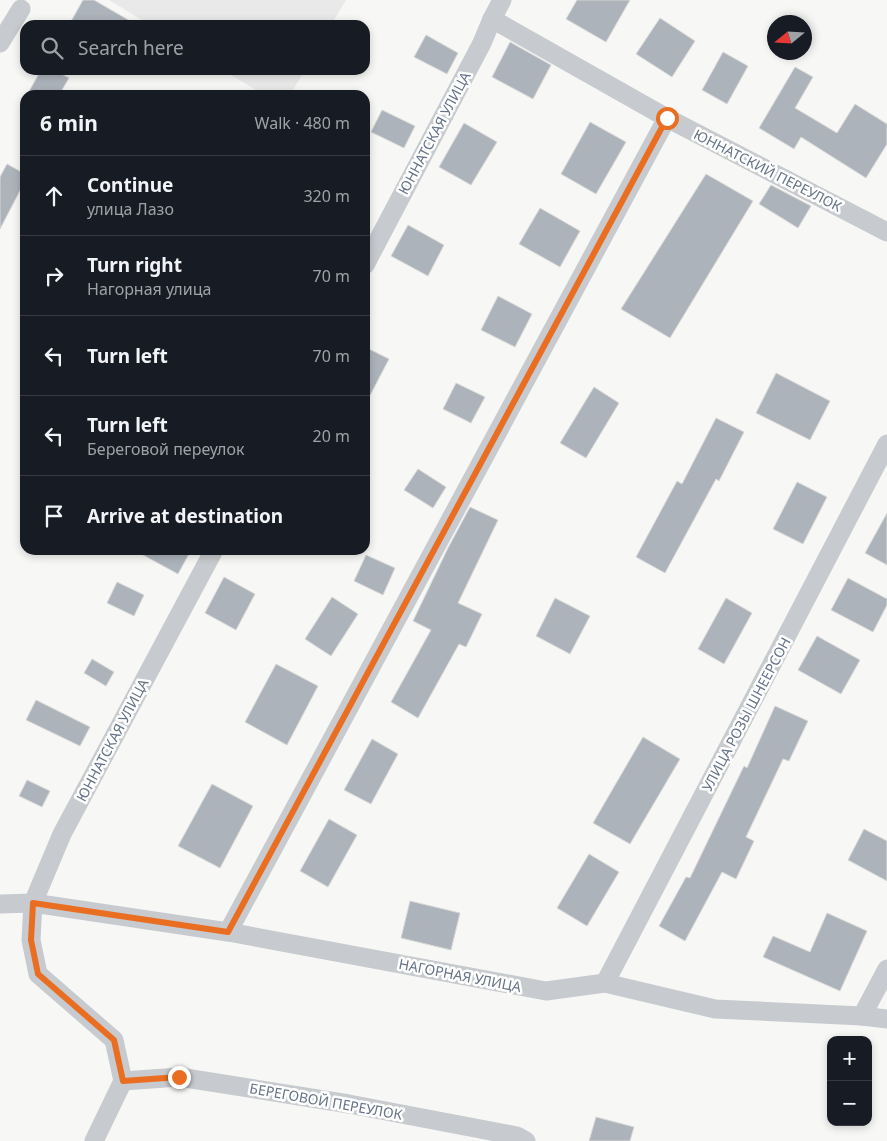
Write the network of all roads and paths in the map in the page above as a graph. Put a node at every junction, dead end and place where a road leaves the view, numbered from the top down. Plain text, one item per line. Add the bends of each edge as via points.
1 (502, 0) edge
2 (20, 9) dead end
3 (492, 19) junction
4 (0, 43) edge
5 (667, 118) junction
6 (887, 232) edge
7 (370, 256) edge
8 (887, 444) edge
9 (211, 555) edge
10 (33, 903) junction
11 (0, 904) edge
12 (228, 932) junction
13 (887, 969) edge
14 (605, 983) junction
15 (862, 1016) junction
16 (887, 1019) edge
17 (123, 1081) junction
18 (94, 1141) edge
19 (526, 1141) edge

1 - 3 street, ЮННАТСКАЯ УЛИЦА
2 - 4 street
3 - 5 street, ЮННАТСКИЙ ПЕРЕУЛОК
3 - 7 street, ЮННАТСКАЯ УЛИЦА
5 - 6 street, ЮННАТСКИЙ ПЕРЕУЛОК
5 - 12 street
8 - 14 street, УЛИЦА РОЗЫ ШНЕЕРСОН
9 - 10 street, ЮННАТСКАЯ УЛИЦА via 62,834
10 - 11 street
10 - 12 street, НАГОРНАЯ УЛИЦА
10 - 17 street, ЮННАТСКАЯ УЛИЦА via 31,940 38,974 114,1040
12 - 14 street, НАГОРНАЯ УЛИЦА via 546,991
13 - 15 street
14 - 15 street, НАГОРНАЯ УЛИЦА via 715,1009
15 - 16 street, НАГОРНАЯ УЛИЦА
17 - 18 street
17 - 19 street, БЕРЕГОВОЙ ПЕРЕУЛОК via 179,1077 349,1104 517,1136

